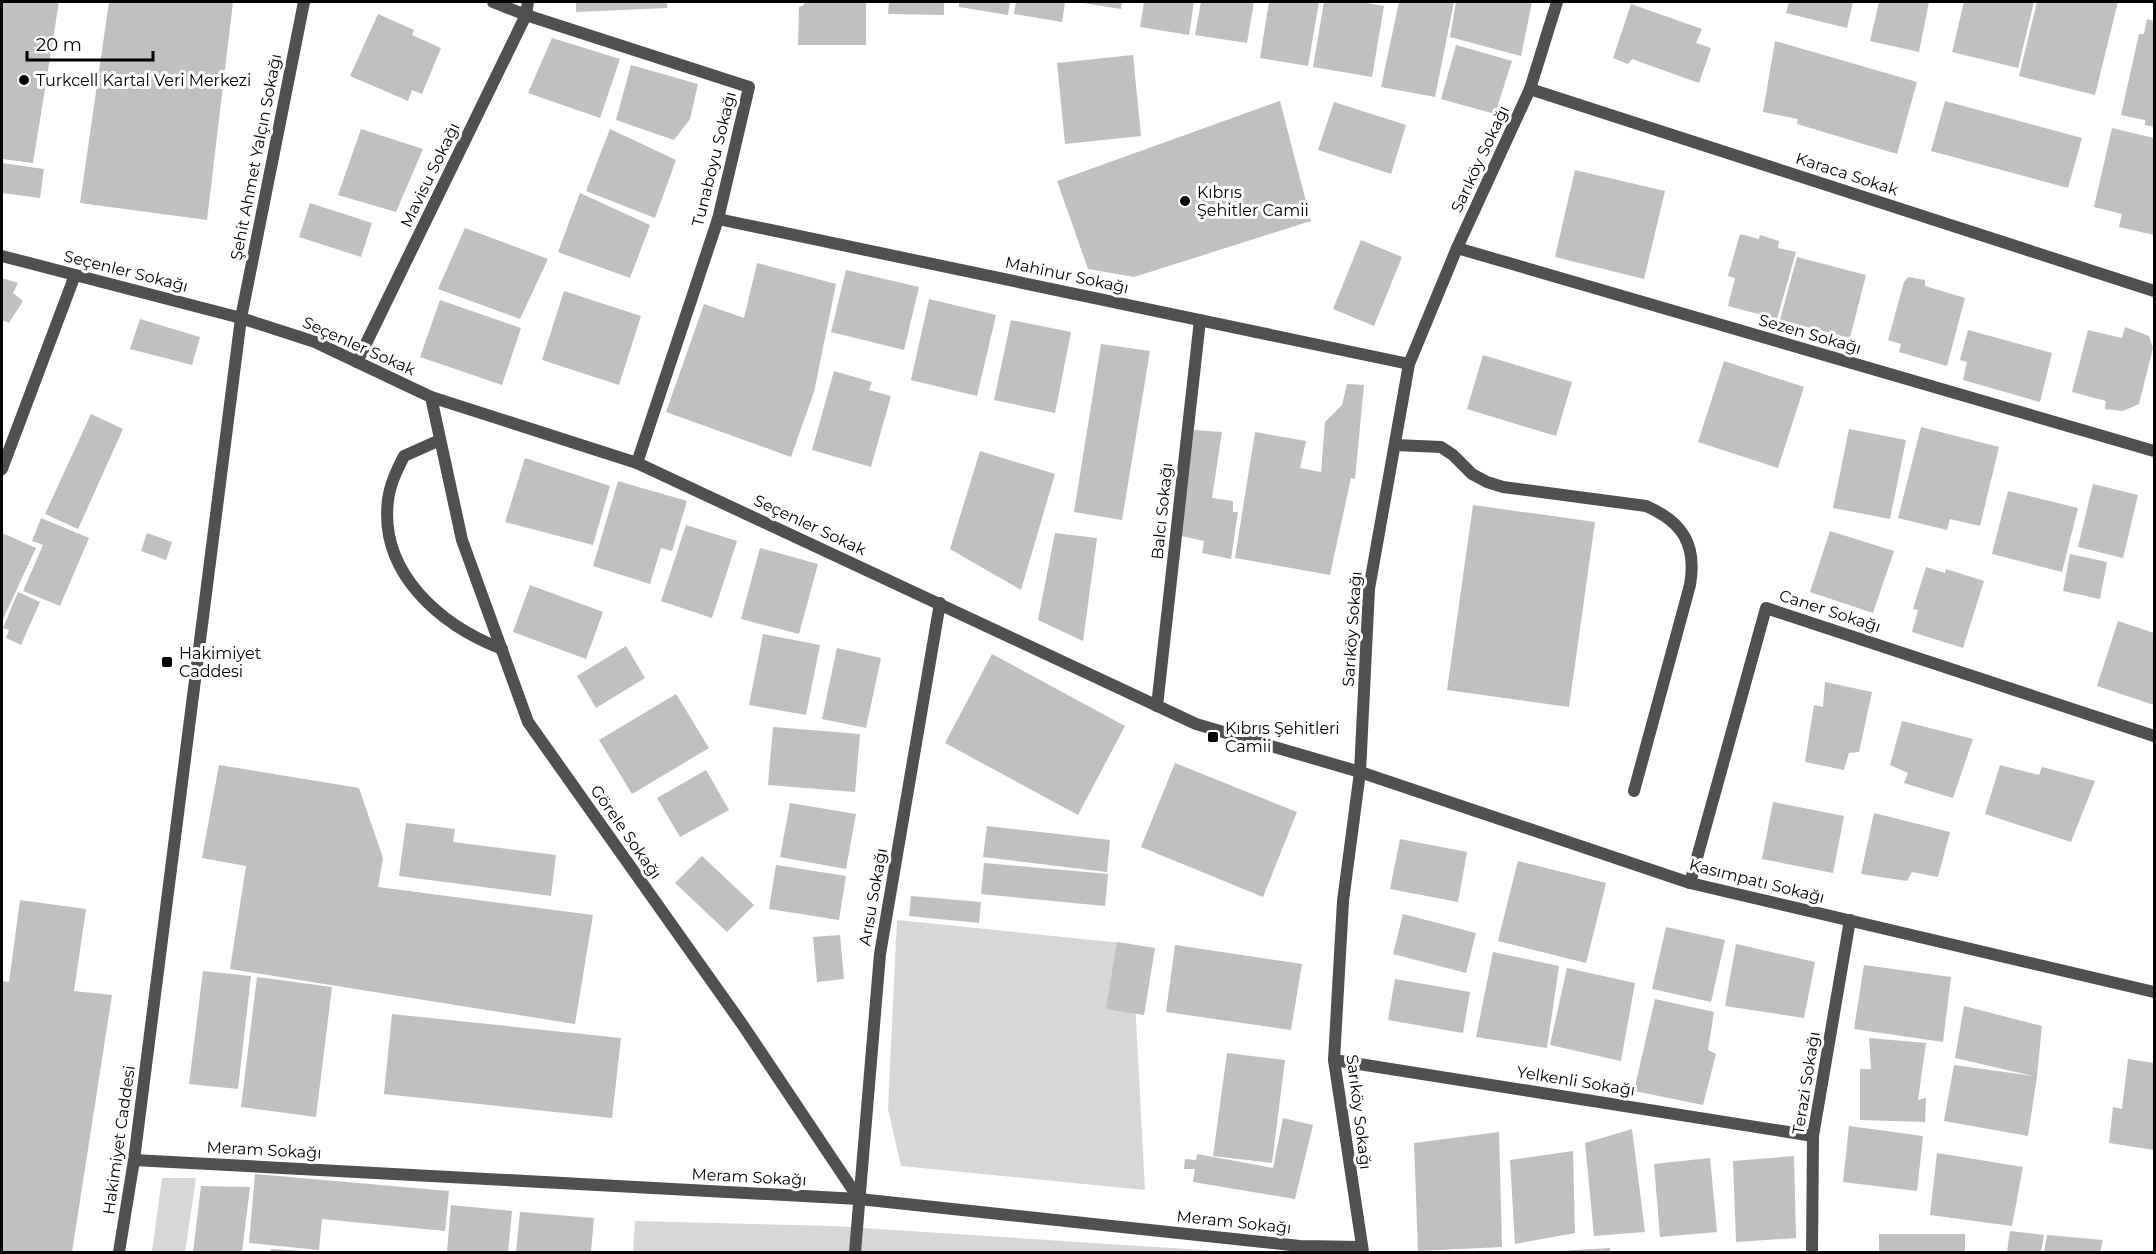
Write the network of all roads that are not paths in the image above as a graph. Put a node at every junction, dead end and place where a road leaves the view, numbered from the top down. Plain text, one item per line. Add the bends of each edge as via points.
1 (304, 2) edge
2 (493, 2) edge
3 (528, 2) edge
4 (1557, 2) edge
5 (526, 15) junction
6 (1530, 89) junction
7 (718, 219) junction
8 (1456, 248) junction
9 (2, 256) edge
10 (75, 275) junction
11 (2154, 291) edge
12 (241, 318) junction
13 (1200, 320) junction
14 (357, 362) junction
15 (1409, 364) junction
16 (431, 397) junction
17 (440, 440) junction
18 (1395, 445) junction
19 (2154, 451) edge
20 (637, 463) junction
21 (2, 469) edge
22 (940, 603) junction
23 (502, 649) junction
24 (1157, 706) junction
25 (2154, 736) edge
26 (1360, 771) junction
27 (1634, 791) dead end
28 (1690, 883) junction
29 (1850, 920) junction
30 (2154, 992) edge
31 (1334, 1060) junction
32 (1813, 1136) junction
33 (134, 1160) junction
34 (859, 1199) junction
35 (1362, 1250) edge
36 (119, 1252) edge
37 (855, 1252) edge
38 (1812, 1252) edge

1 - 12 street, Şehit Ahmet Yalçın Sokağı
2 - 5 street, Tunaboyu Sokağı
3 - 5 street, Mavisu Sokağı
4 - 6 street, Sarıköy Sokağı
5 - 7 street, Tunaboyu Sokağı via 749,87
5 - 14 street, Mavisu Sokağı
6 - 8 street, Sarıköy Sokağı
6 - 11 street, Karaca Sokak
7 - 13 street, Mahinur Sokağı
7 - 20 street, Tunaboyu Sokağı
8 - 15 street, Sarıköy Sokağı
8 - 19 street, Sezen Sokağı
9 - 10 street, Seçenler Sokağı
10 - 12 street, Seçenler Sokağı
10 - 21 street
12 - 14 street, Seçenler Sokak via 315,342
12 - 33 street, Hakimiyet Caddesi
13 - 15 street, Mahinur Sokağı
13 - 24 street, Balcı Sokağı
14 - 16 street, Seçenler Sokak
15 - 18 street, Sarıköy Sokağı
16 - 17 street, Görele Sokağı
16 - 20 street, Seçenler Sokak
17 - 23 street, Görele Sokağı via 462,540
17 - 23 street via 404,456 388,499 390,539 398,563 425,602 479,640
18 - 26 street, Sarıköy Sokağı via 1369,589
18 - 27 street via 1441,447 1472,474 1503,488 1646,506 1675,523 1686,537 1693,568 1690,585
20 - 22 street, Seçenler Sokak
22 - 24 street, Seçenler Sokak
22 - 34 street, Arısu Sokağı via 880,954
23 - 34 street, Görele Sokağı via 528,722 742,1024
24 - 26 street, Seçenler Sokak via 1196,723
25 - 28 street, Caner Sokağı via 1766,608
26 - 28 street, Kasımpatı Sokağı
26 - 31 street, Sarıköy Sokağı via 1343,901
28 - 29 street, Kasımpatı Sokağı
29 - 30 street, Kasımpatı Sokağı
29 - 32 street, Terazi Sokağı
31 - 32 street, Yelkenli Sokağı
31 - 35 street, Sarıköy Sokağı
32 - 38 street, Terazi Sokağı
33 - 34 street, Meram Sokağı
33 - 36 street, Hakimiyet Caddesi
34 - 35 street, Meram Sokağı
34 - 37 street

